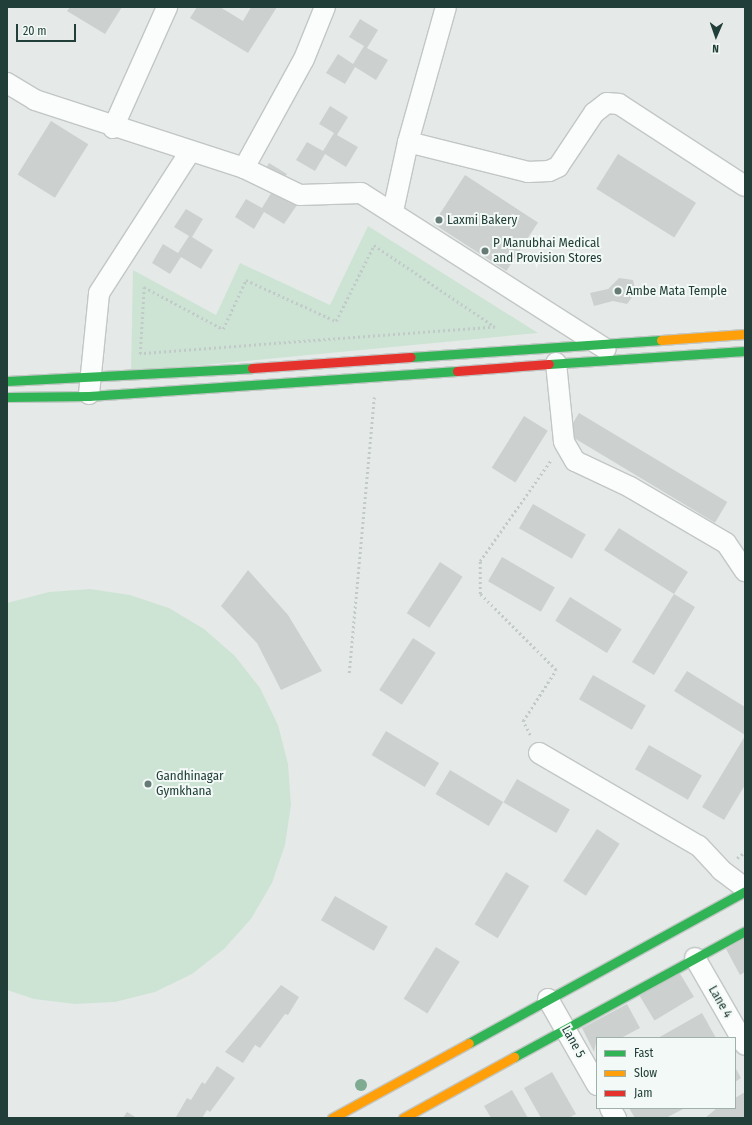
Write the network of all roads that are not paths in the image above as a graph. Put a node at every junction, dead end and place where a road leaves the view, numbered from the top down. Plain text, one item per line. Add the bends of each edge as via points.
1 (167, 7) edge
2 (325, 7) edge
3 (446, 7) edge
4 (7, 83) edge
5 (113, 128) junction
6 (408, 142) junction
7 (190, 152) junction
8 (244, 168) junction
9 (745, 186) edge
10 (393, 211) junction
11 (745, 334) edge
12 (595, 342) junction
13 (745, 351) edge
14 (513, 357) junction
15 (618, 357) junction
16 (556, 363) junction
17 (373, 366) junction
18 (7, 381) edge
19 (90, 388) junction
20 (7, 397) edge
21 (745, 571) edge
22 (539, 753) road end
23 (745, 890) edge
24 (745, 931) edge
25 (695, 958) junction
26 (548, 999) junction
27 (566, 1029) junction
28 (745, 1045) edge
29 (596, 1083) edge
30 (394, 1084) junction
31 (611, 1109) edge
32 (407, 1116) edge
33 (332, 1118) edge
34 (616, 1118) edge

1 - 5 street
2 - 8 street via 304,59
3 - 6 street
4 - 5 street via 35,100
5 - 7 street
6 - 9 street via 528,172 549,171 558,167 594,113 608,103 620,104
6 - 10 street
7 - 8 street
7 - 19 street via 99,293
8 - 10 street via 300,195 361,193
10 - 12 street
11 - 12 street
12 - 14 street
12 - 15 street
13 - 15 street
14 - 16 street
14 - 17 street
14 - 17 street
15 - 16 street
16 - 21 street via 564,442 575,461 630,487 726,543
17 - 19 street
17 - 19 street
18 - 19 street
19 - 20 street
22 - 23 street via 699,846 721,870
23 - 26 street
24 - 25 street
25 - 27 street
25 - 28 street, Lane 4
26 - 27 street, Lane 5
26 - 30 street
27 - 29 street, Lane 5
27 - 32 street
30 - 32 street via 403,1099
30 - 33 street
31 - 34 street

